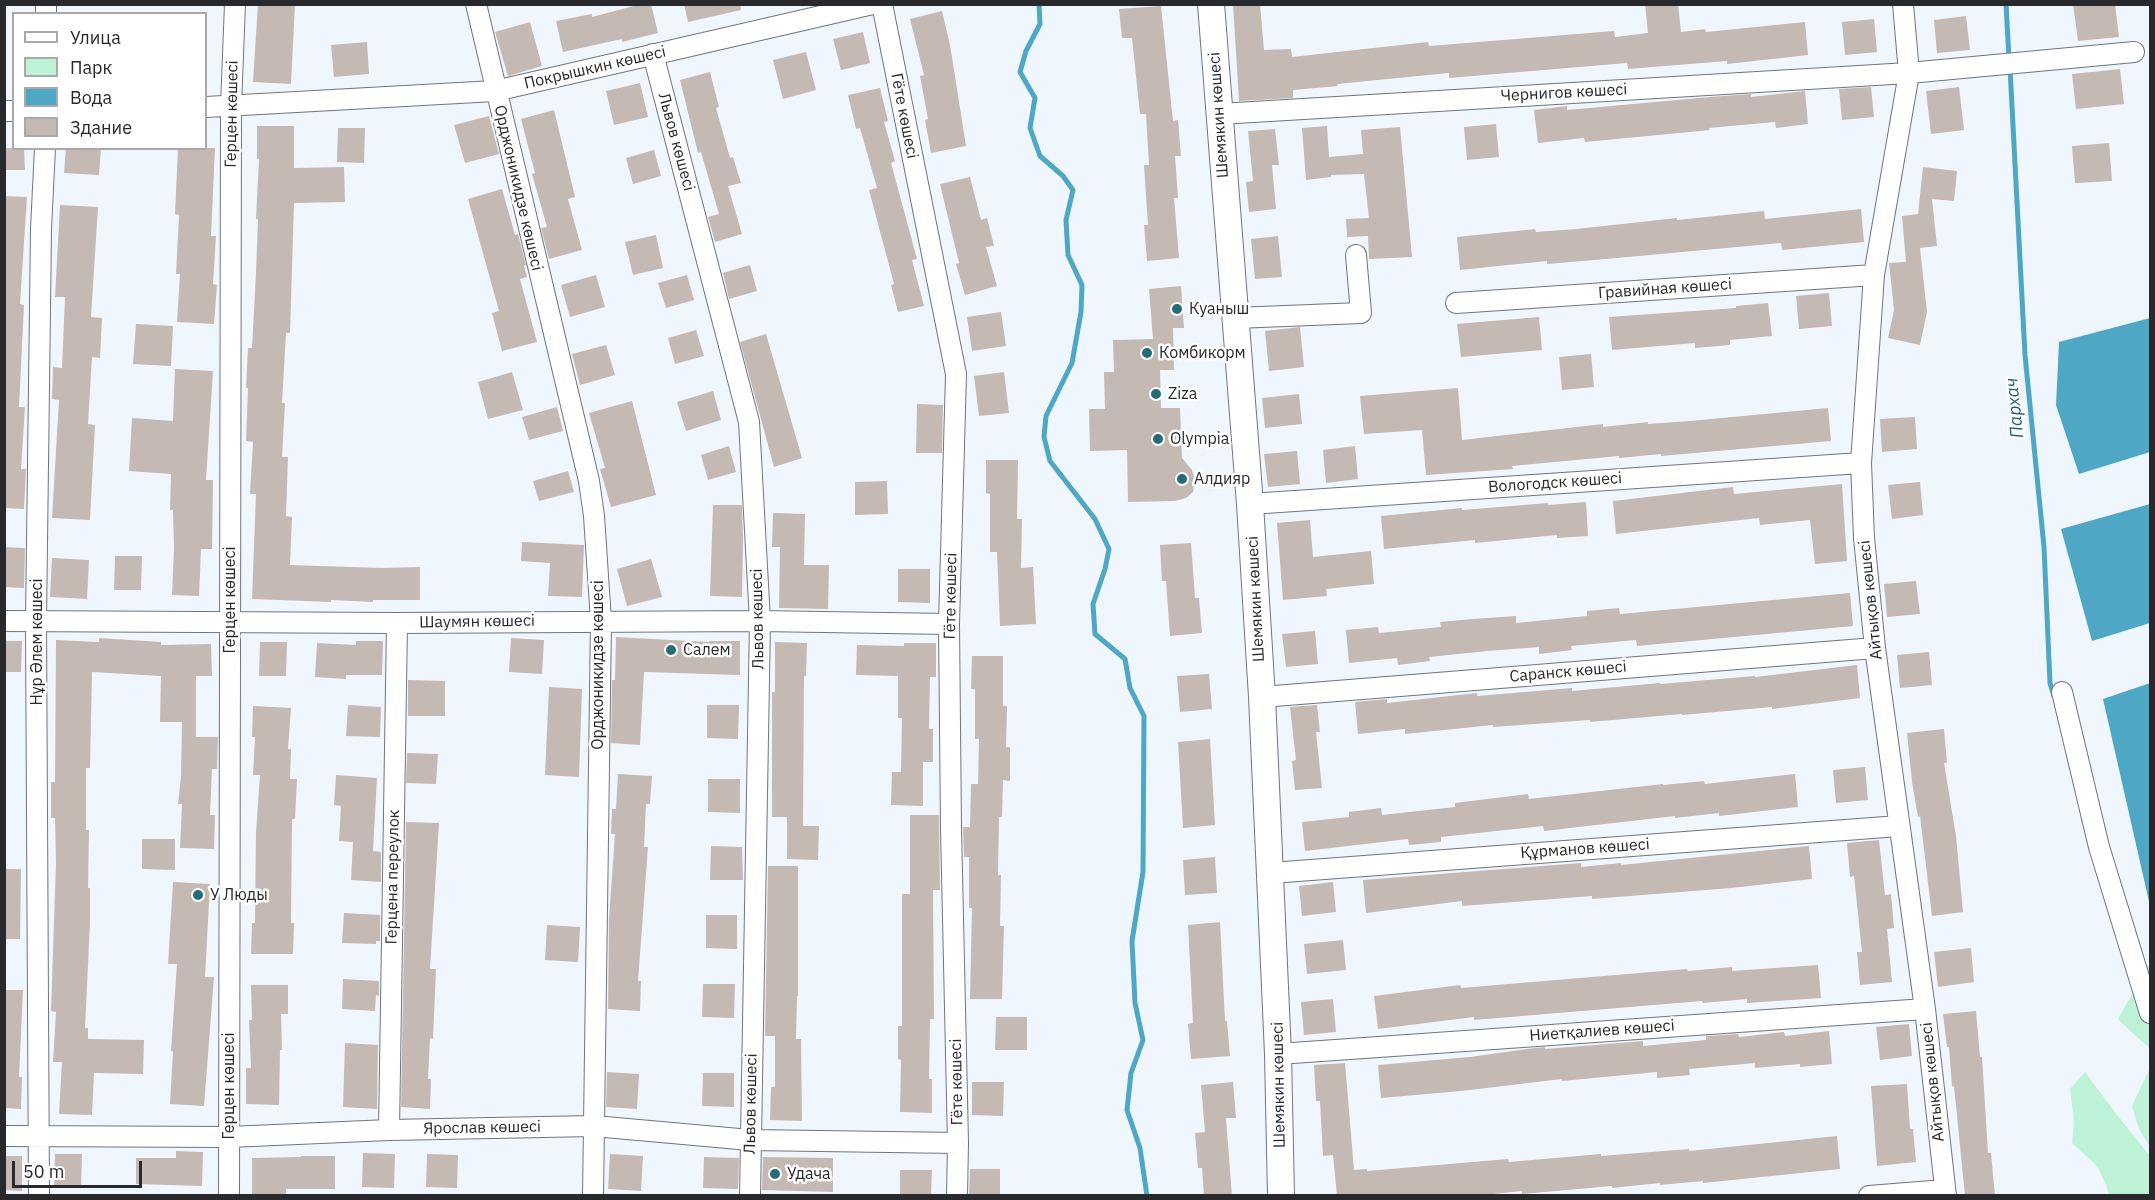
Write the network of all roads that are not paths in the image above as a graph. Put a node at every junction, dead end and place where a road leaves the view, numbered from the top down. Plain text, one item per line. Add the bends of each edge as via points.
1 (235, 4) edge
2 (476, 4) edge
3 (873, 4) edge
4 (882, 4) edge
5 (1211, 4) edge
6 (1903, 4) edge
7 (2134, 52) dead end
8 (653, 54) junction
9 (1909, 72) junction
10 (495, 91) junction
11 (231, 106) junction
12 (207, 107) edge
13 (1219, 114) junction
14 (45, 150) edge
15 (1356, 255) dead end
16 (1874, 275) junction
17 (1456, 303) dead end
18 (1235, 318) junction
19 (1861, 463) junction
20 (1250, 504) junction
21 (4, 621) edge
22 (36, 621) junction
23 (230, 621) junction
24 (601, 621) junction
25 (760, 621) junction
26 (397, 623) junction
27 (949, 624) junction
28 (1875, 648) junction
29 (2062, 692) dead end
30 (1262, 697) junction
31 (1899, 826) junction
32 (1271, 873) junction
33 (1925, 1009) junction
34 (2151, 1013) edge
35 (1278, 1054) junction
36 (594, 1126) junction
37 (389, 1130) junction
38 (4, 1136) edge
39 (39, 1136) junction
40 (229, 1137) junction
41 (750, 1140) junction
42 (958, 1143) junction
43 (1945, 1193) edge
44 (39, 1196) edge
45 (229, 1196) edge
46 (593, 1196) edge
47 (750, 1196) edge
48 (957, 1196) edge
49 (1281, 1196) edge
50 (1869, 1196) edge

1 - 11 street, Герцен көшесі
2 - 10 street, Орджоникидзе көшесі
3 - 8 street, Покрышкин көшесі
4 - 27 street, Гёте көшесі via 956,374
5 - 13 main road, Шемякин көшесі
6 - 9 street, Айтықов көшесі
7 - 9 street, Чернигов көшесі
8 - 10 street, Покрышкин көшесі
8 - 25 street, Львов көшесі via 749,422
9 - 13 street, Чернигов көшесі
9 - 16 street, Айтықов көшесі
10 - 11 street, Покрышкин көшесі
10 - 24 street, Орджоникидзе көшесі via 589,481
11 - 12 street, Покрышкин көшесі
11 - 23 street, Герцен көшесі
13 - 18 main road, Шемякин көшесі
14 - 22 street, Нұр Әлем көшесі
15 - 18 street via 1360,312
16 - 17 street, Гравийная көшесі
16 - 19 street, Айтықов көшесі
18 - 20 main road, Шемякин көшесі
19 - 20 street, Вологодск көшесі
19 - 28 street, Айтықов көшесі
20 - 30 main road, Шемякин көшесі
21 - 22 street, Шаумян көшесі
22 - 23 street, Шаумян көшесі
22 - 39 street, Нұр Әлем көшесі
23 - 26 street, Шаумян көшесі
23 - 40 street, Герцен көшесі
24 - 25 street, Шаумян көшесі
24 - 26 street, Шаумян көшесі
24 - 36 street, Орджоникидзе көшесі
25 - 27 street, Шаумян көшесі
25 - 41 street, Львов көшесі
26 - 37 street, Герцена переулок
27 - 42 street, Гёте көшесі
28 - 30 street, Саранск көшесі
28 - 31 street, Айтықов көшесі
29 - 34 street via 2099,847
30 - 32 main road, Шемякин көшесі
31 - 32 street, Құрманов көшесі
31 - 33 street, Айтықов көшесі
32 - 35 main road, Шемякин көшесі
33 - 35 street, Ниетқалиев көшесі
33 - 43 street, Айтықов көшесі
35 - 49 main road, Шемякин көшесі
36 - 37 street, Ярослав көшесі
36 - 41 street, Ярослав көшесі
36 - 46 street, Орджоникидзе көшесі
37 - 40 street, Ярослав көшесі
38 - 39 street, Ярослав көшесі
39 - 40 street, Ярослав көшесі
39 - 44 street, Нұр Әлем көшесі
40 - 45 street, Герцен көшесі
41 - 42 street, Ярослав көшесі
41 - 47 street, Львов көшесі
42 - 48 street, Гёте көшесі
43 - 50 street

